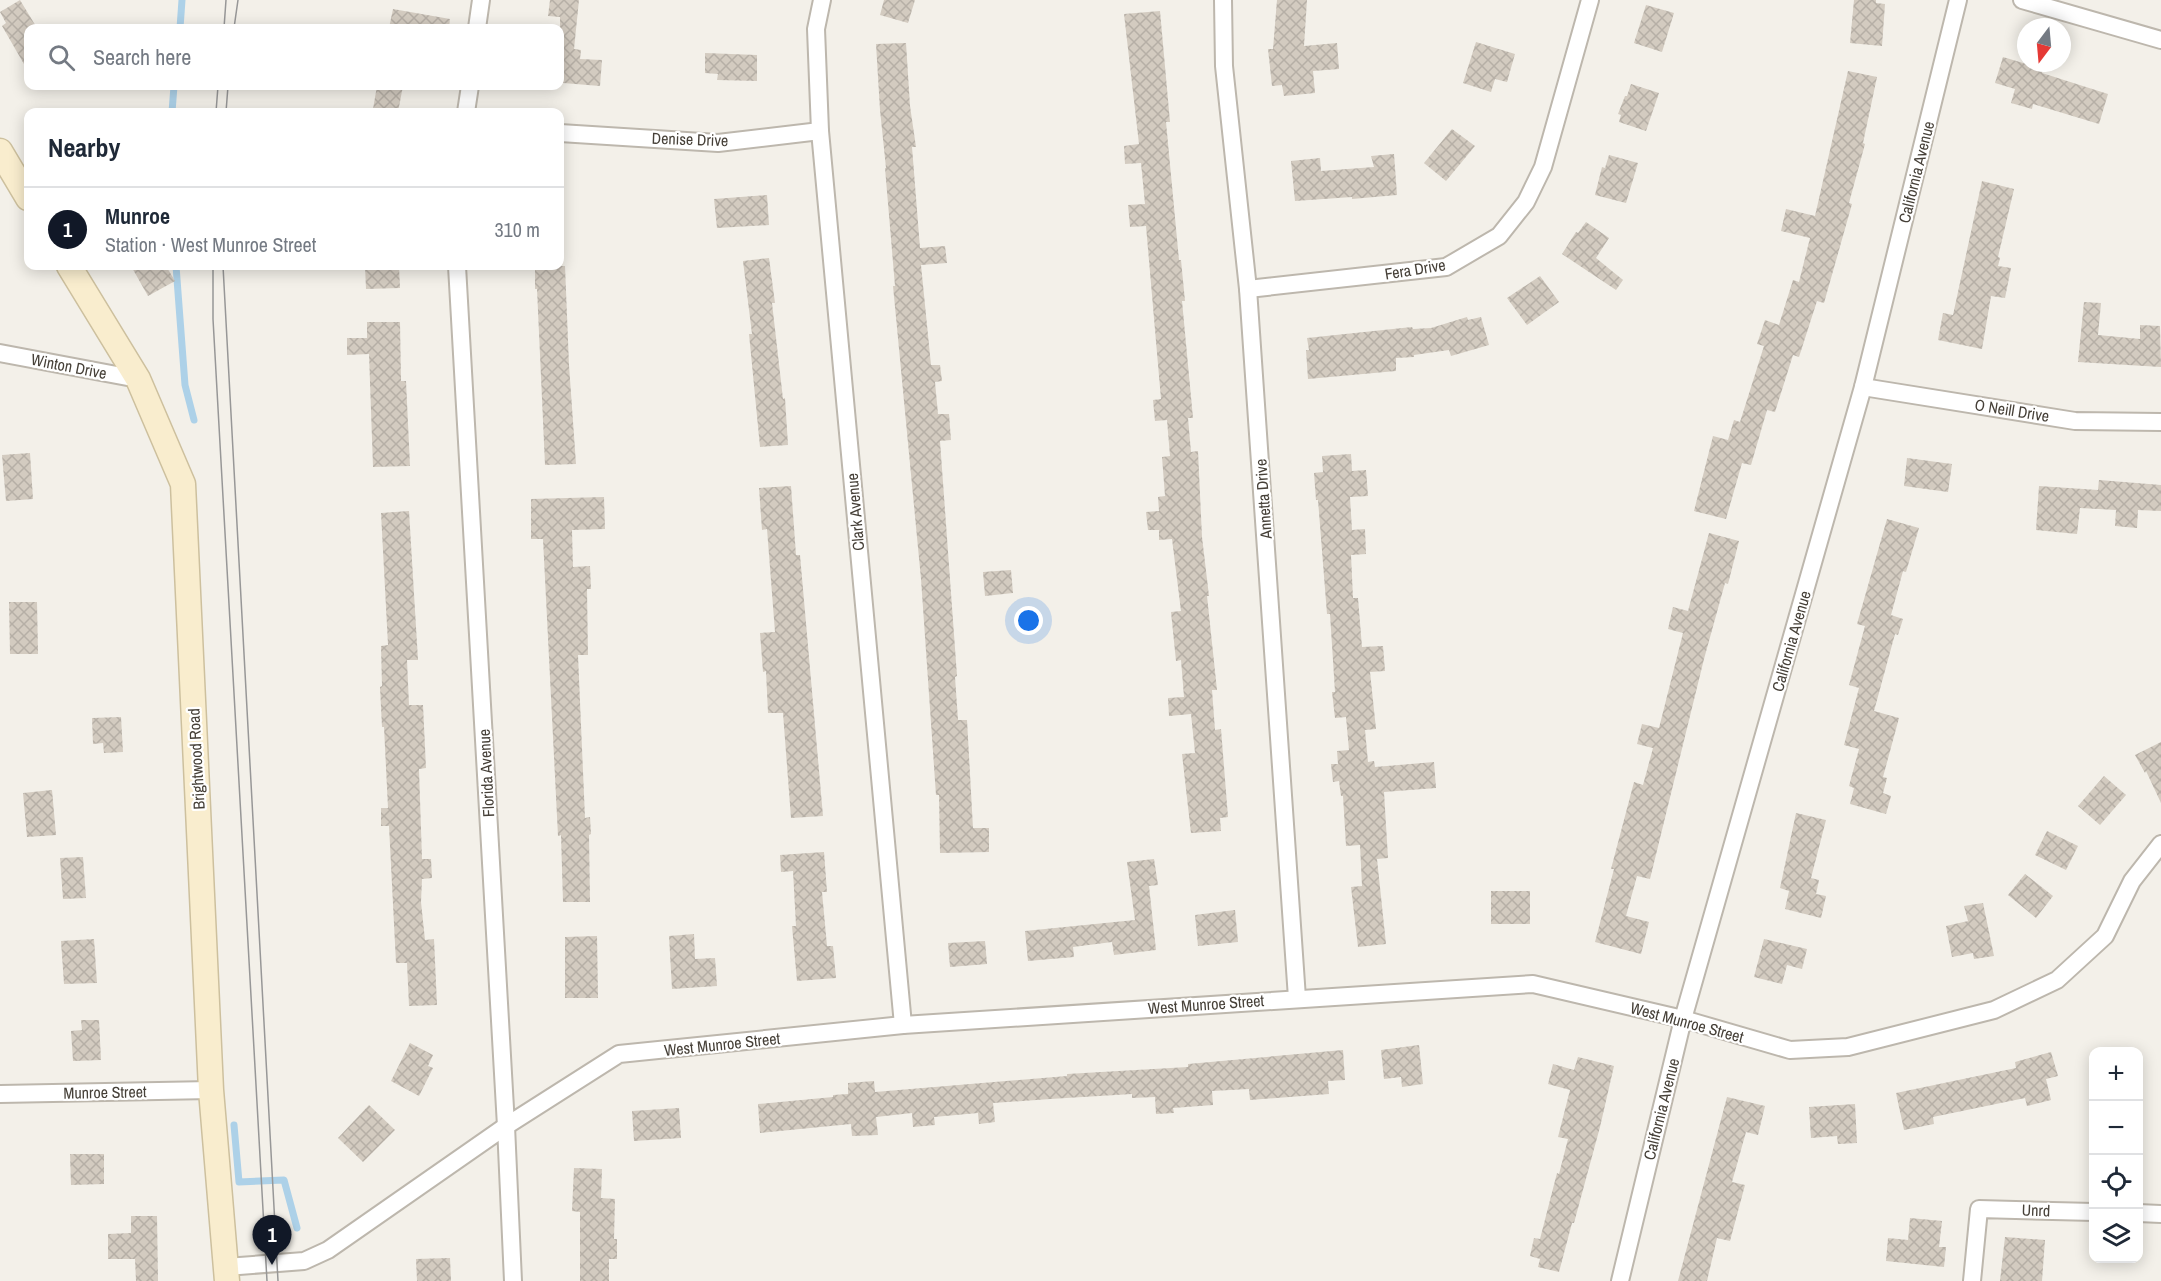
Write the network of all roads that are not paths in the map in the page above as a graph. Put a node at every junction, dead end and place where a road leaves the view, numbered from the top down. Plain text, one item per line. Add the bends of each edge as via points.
1 (481, 0) edge
2 (822, 0) edge
3 (1223, 0) edge
4 (1590, 0) edge
5 (1958, 0) edge
6 (2022, 0) edge
7 (478, 24) edge
8 (2161, 40) edge
9 (469, 90) edge
10 (467, 108) edge
11 (820, 131) junction
12 (564, 133) edge
13 (0, 151) edge
14 (24, 191) edge
15 (71, 270) edge
16 (457, 270) edge
17 (1248, 289) junction
18 (0, 353) edge
19 (138, 379) junction
20 (1863, 387) junction
21 (2161, 422) edge
22 (2161, 844) edge
23 (1297, 998) junction
24 (1683, 1019) junction
25 (903, 1024) junction
26 (211, 1090) junction
27 (0, 1094) edge
28 (506, 1126) junction
29 (2089, 1212) edge
30 (2143, 1213) edge
31 (2161, 1214) edge
32 (226, 1274) edge
33 (513, 1281) edge
34 (1620, 1281) edge
35 (1972, 1281) edge

1 - 7 street
2 - 11 street, Clark Avenue via 816,30
3 - 17 street, Annetta Drive via 1224,66
4 - 17 street, Fera Drive via 1543,167 1526,202 1499,236 1446,267
5 - 20 street, California Avenue
6 - 8 street
9 - 10 street
11 - 12 street, Denise Drive via 718,142
11 - 25 street, Clark Avenue
13 - 14 street
15 - 19 street, Brightwood Road
16 - 28 street, Florida Avenue
17 - 23 street, Annetta Drive
18 - 19 street, Winton Drive
19 - 26 street, Brightwood Road via 183,484
20 - 21 street, O Neill Drive via 2075,420
20 - 24 street, California Avenue
22 - 24 street, West Munroe Street via 2132,881 2105,936 2057,980 1994,1010 1848,1047 1790,1050
23 - 24 street, West Munroe Street via 1533,984
23 - 25 street, West Munroe Street
24 - 34 street, California Avenue
25 - 28 street, West Munroe Street via 619,1054
26 - 27 street, Munroe Street
26 - 32 street, Brightwood Road
28 - 32 street, West Munroe Street via 328,1250 304,1261
28 - 33 street, Florida Avenue
29 - 35 street, Unrd via 1979,1209
30 - 31 street

